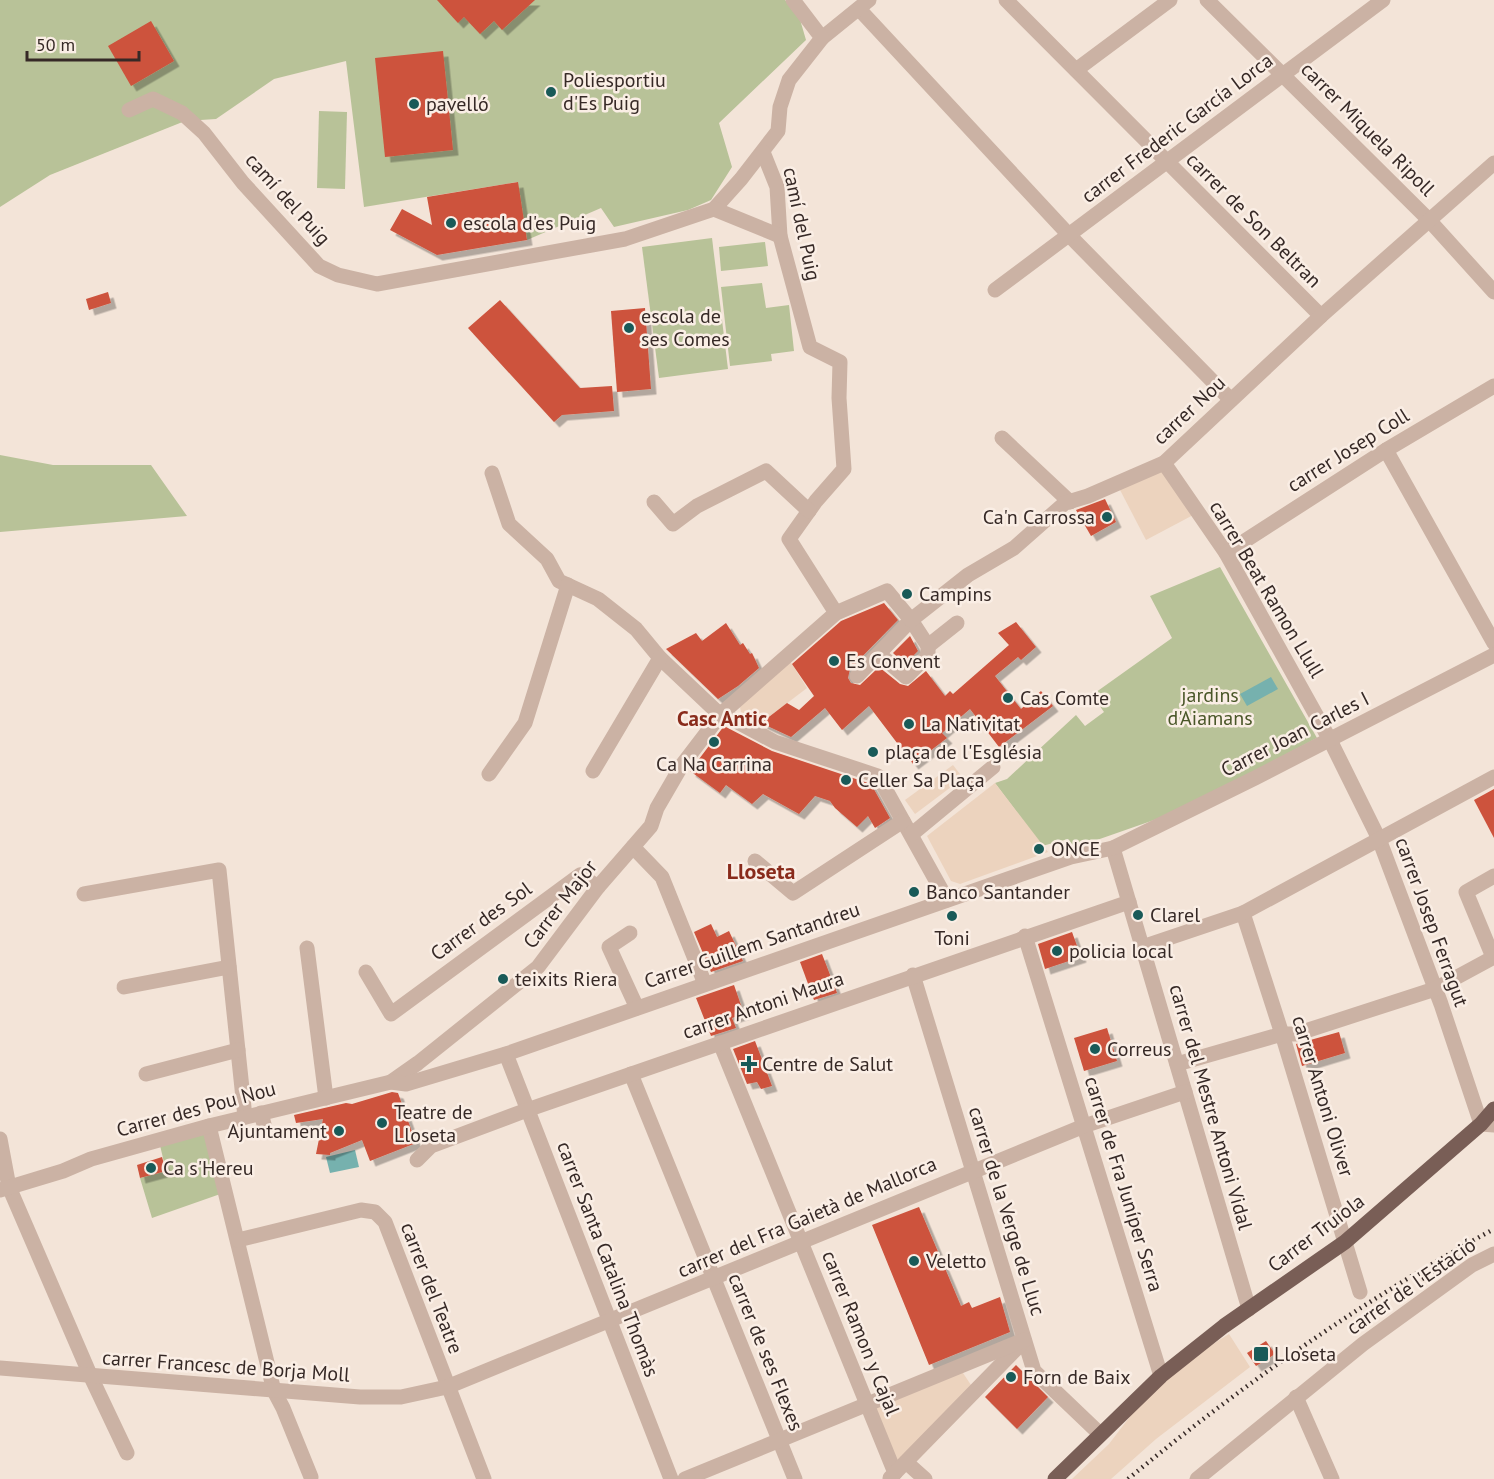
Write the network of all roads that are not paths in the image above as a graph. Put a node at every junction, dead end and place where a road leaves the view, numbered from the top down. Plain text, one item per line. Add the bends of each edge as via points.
1 (793, 0) edge
2 (1006, 0) edge
3 (1170, 0) edge
4 (1207, 0) edge
5 (1383, 0) edge
6 (864, 5) edge
7 (822, 38) junction
8 (1076, 70) junction
9 (1284, 74) junction
10 (129, 110) dead end
11 (763, 152) junction
12 (1166, 162) junction
13 (1494, 163) edge
14 (714, 209) junction
15 (1429, 220) junction
16 (1069, 235) junction
17 (780, 236) junction
18 (995, 290) dead end
19 (1494, 292) edge
20 (1321, 316) junction
21 (1494, 386) edge
22 (1231, 400) junction
23 (1002, 438) dead end
24 (1386, 450) junction
25 (1164, 463) junction
26 (492, 473) dead end
27 (654, 502) dead end
28 (1070, 502) junction
29 (809, 511) junction
30 (1226, 553) junction
31 (568, 585) junction
32 (836, 614) junction
33 (911, 620) junction
34 (957, 623) dead end
35 (1494, 643) edge
36 (928, 646) junction
37 (879, 654) junction
38 (660, 658) junction
39 (1492, 660) edge
40 (857, 676) dead end
41 (721, 714) junction
42 (1330, 740) junction
43 (993, 767) dead end
44 (593, 771) dead end
45 (489, 774) dead end
46 (1494, 777) edge
47 (907, 827) junction
48 (1379, 839) junction
49 (633, 847) junction
50 (1113, 848) junction
51 (755, 861) dead end
52 (1494, 876) edge
53 (598, 887) junction
54 (84, 894) dead end
55 (947, 900) junction
56 (1129, 902) junction
57 (1243, 913) junction
58 (630, 933) dead end
59 (1026, 936) junction
60 (1142, 947) junction
61 (308, 948) dead end
62 (1493, 957) edge
63 (229, 967) junction
64 (366, 972) dead end
65 (913, 975) junction
66 (705, 984) junction
67 (124, 987) dead end
68 (1435, 989) junction
69 (637, 1008) junction
70 (1282, 1034) junction
71 (720, 1042) junction
72 (238, 1050) junction
73 (506, 1054) junction
74 (1177, 1064) junction
75 (146, 1074) dead end
76 (631, 1074) junction
77 (399, 1083) junction
78 (1185, 1092) junction
79 (326, 1098) junction
80 (1494, 1109) edge
81 (527, 1110) junction
82 (261, 1113) junction
83 (245, 1117) junction
84 (1487, 1125) edge
85 (209, 1126) junction
86 (1084, 1126) junction
87 (266, 1132) dead end
88 (0, 1139) edge
89 (417, 1160) dead end
90 (974, 1171) junction
91 (4, 1188) edge
92 (238, 1240) junction
93 (1345, 1242) junction
94 (801, 1243) junction
95 (1494, 1254) edge
96 (714, 1279) junction
97 (1360, 1292) dead end
98 (1249, 1308) junction
99 (611, 1322) junction
100 (1024, 1340) junction
101 (0, 1368) edge
102 (1161, 1376) junction
103 (91, 1377) junction
104 (447, 1387) junction
105 (273, 1390) junction
106 (1296, 1397) junction
107 (867, 1406) junction
108 (1100, 1434) junction
109 (780, 1441) junction
110 (127, 1453) dead end
111 (897, 1471) edge
112 (310, 1477) dead end
113 (484, 1479) edge
114 (671, 1479) edge
115 (685, 1479) edge
116 (795, 1479) edge
117 (924, 1479) edge
118 (1055, 1479) edge
119 (1197, 1479) edge
120 (1332, 1479) edge

1 - 7 street
2 - 8 street, carrer de Son Beltran
3 - 8 street
4 - 9 street, carrer Miquela Ripoll
5 - 9 street, carrer Frederic García Lorca
6 - 7 street, camí del Puig
6 - 16 street
7 - 11 street, camí del Puig via 789,80 780,107 778,131
8 - 12 street, carrer de Son Beltran
9 - 12 street, carrer Frederic García Lorca
9 - 15 street, carrer Miquela Ripoll
10 - 14 street, camí del Puig via 153,99 182,113 204,133 243,183 319,266 377,284 625,239
11 - 14 street, camí del Puig
11 - 17 street, camí del Puig via 777,187
12 - 16 street, carrer Frederic García Lorca
12 - 20 street, carrer de Son Beltran
13 - 15 street, carrer Nou
14 - 17 street
15 - 19 street, carrer Miquela Ripoll
15 - 20 street, carrer Nou
16 - 18 street, carrer Frederic García Lorca
16 - 22 street
17 - 29 street, camí del Puig via 810,347 840,362 844,470
20 - 22 street, carrer Nou
21 - 24 street, carrer Josep Coll
22 - 25 street, carrer Nou
23 - 28 street
24 - 30 street, carrer Josep Coll
24 - 35 street
25 - 28 street, carrer Nou
25 - 30 street, carrer Beat Ramon Llull
26 - 31 street via 509,524 546,559 559,581
27 - 29 street via 673,524 697,506 766,471
28 - 33 street, carrer Nou via 1014,548 968,575
29 - 32 street via 789,539
30 - 42 street, carrer Beat Ramon Llull
31 - 38 street via 598,599 626,621
31 - 45 street via 525,723
32 - 33 street, Carrer Major via 887,591
32 - 41 street, Carrer Major
33 - 36 street
33 - 37 street, carrer Nou
34 - 36 street
36 - 37 street via 928,655 906,676
37 - 40 street, carrer Nou
38 - 41 street
38 - 44 street
39 - 42 street, Carrer Joan Carles I
41 - 47 street via 775,742 878,776
41 - 49 street, Carrer Major via 682,765 651,826
42 - 48 street, carrer Josep Ferragut
42 - 50 street, Carrer Joan Carles I
43 - 47 street
46 - 48 street
47 - 51 street via 793,893
47 - 55 street
48 - 57 street
48 - 68 street, carrer Josep Ferragut
49 - 53 street, Carrer Major
49 - 66 street via 662,877
50 - 55 street, Carrer Guillem Santandreu via 1071,857
50 - 56 street, carrer del Mestre Antoni Vidal
52 - 62 street via 1466,892
53 - 64 street, Carrer des Sol via 579,875 391,1014
53 - 77 street, Carrer Major via 538,967 418,1063
54 - 63 street via 219,870
55 - 66 street, Carrer Guillem Santandreu
56 - 59 street, carrer Antoni Maura
56 - 60 street, carrer del Mestre Antoni Vidal
57 - 60 street
57 - 70 street, carrer Antoni Oliver
58 - 69 street via 609,946
59 - 65 street, carrer Antoni Maura
59 - 86 street, carrer de Fra Juníper Serra
60 - 74 street, carrer del Mestre Antoni Vidal
61 - 79 street
62 - 68 street
63 - 67 street
63 - 72 street
65 - 71 street, carrer Antoni Maura
65 - 90 street, carrer de la Verge de Lluc
66 - 69 street, Carrer Guillem Santandreu
68 - 70 street via 1296,1034
68 - 84 street, carrer Josep Ferragut
69 - 73 street, Carrer Guillem Santandreu
70 - 74 street
70 - 93 street, carrer Antoni Oliver
71 - 76 street, carrer Antoni Maura
71 - 94 street, carrer Ramon y Cajal
72 - 75 street
72 - 83 street
73 - 77 street, Carrer Guillem Santandreu
73 - 81 street, carrer Santa Catalina Thomàs
74 - 78 street, carrer del Mestre Antoni Vidal
76 - 81 street, carrer Antoni Maura
76 - 96 street, carrer de ses Flexes
77 - 79 street, Carrer des Pou Nou
78 - 86 street, carrer del Fra Gaietà de Mallorca
78 - 98 street, carrer del Mestre Antoni Vidal
79 - 82 street, Carrer des Pou Nou
80 - 84 main road, Carrer Truiola
81 - 89 street, carrer Antoni Maura via 430,1146
81 - 99 street, carrer Santa Catalina Thomàs
82 - 83 street, Carrer des Pou Nou
82 - 87 street
83 - 85 street, Carrer des Pou Nou
84 - 93 main road, Carrer Truiola
85 - 91 street, Carrer des Pou Nou
85 - 92 street
86 - 90 street, carrer del Fra Gaietà de Mallorca
86 - 102 street, carrer de Fra Juníper Serra
88 - 91 street
90 - 94 street, carrer del Fra Gaietà de Mallorca
90 - 100 street, carrer de la Verge de Lluc
91 - 103 street
92 - 104 street, carrer del Teatre via 361,1210 375,1212 385,1222
92 - 105 street
93 - 97 street, carrer Antoni Oliver
93 - 98 main road, Carrer Truiola
94 - 96 street, carrer del Fra Gaietà de Mallorca
94 - 107 street, carrer Ramon y Cajal
95 - 106 street, carrer de l'Estació via 1472,1265
96 - 99 street, carrer del Fra Gaietà de Mallorca
96 - 109 street, carrer de ses Flexes
98 - 102 main road, Carrer Truiola
99 - 104 street, carrer del Fra Gaietà de Mallorca
99 - 114 street, carrer Santa Catalina Thomàs
100 - 107 street
100 - 108 street, carrer de la Verge de Lluc via 1034,1371
100 - 111 street
101 - 103 street, carrer Francesc de Borja Moll
102 - 108 main road, Carrer Truiola
103 - 105 street, carrer Francesc de Borja Moll
103 - 110 street
104 - 105 street, carrer Francesc de Borja Moll via 401,1398
104 - 113 street, carrer del Teatre
105 - 112 street
106 - 119 street, carrer de l'Estació
106 - 120 street
107 - 109 street
107 - 111 street, carrer Ramon y Cajal
108 - 118 main road, Carrer Truiola
109 - 115 street
109 - 116 street, carrer de ses Flexes
111 - 117 street, carrer Ramon y Cajal

